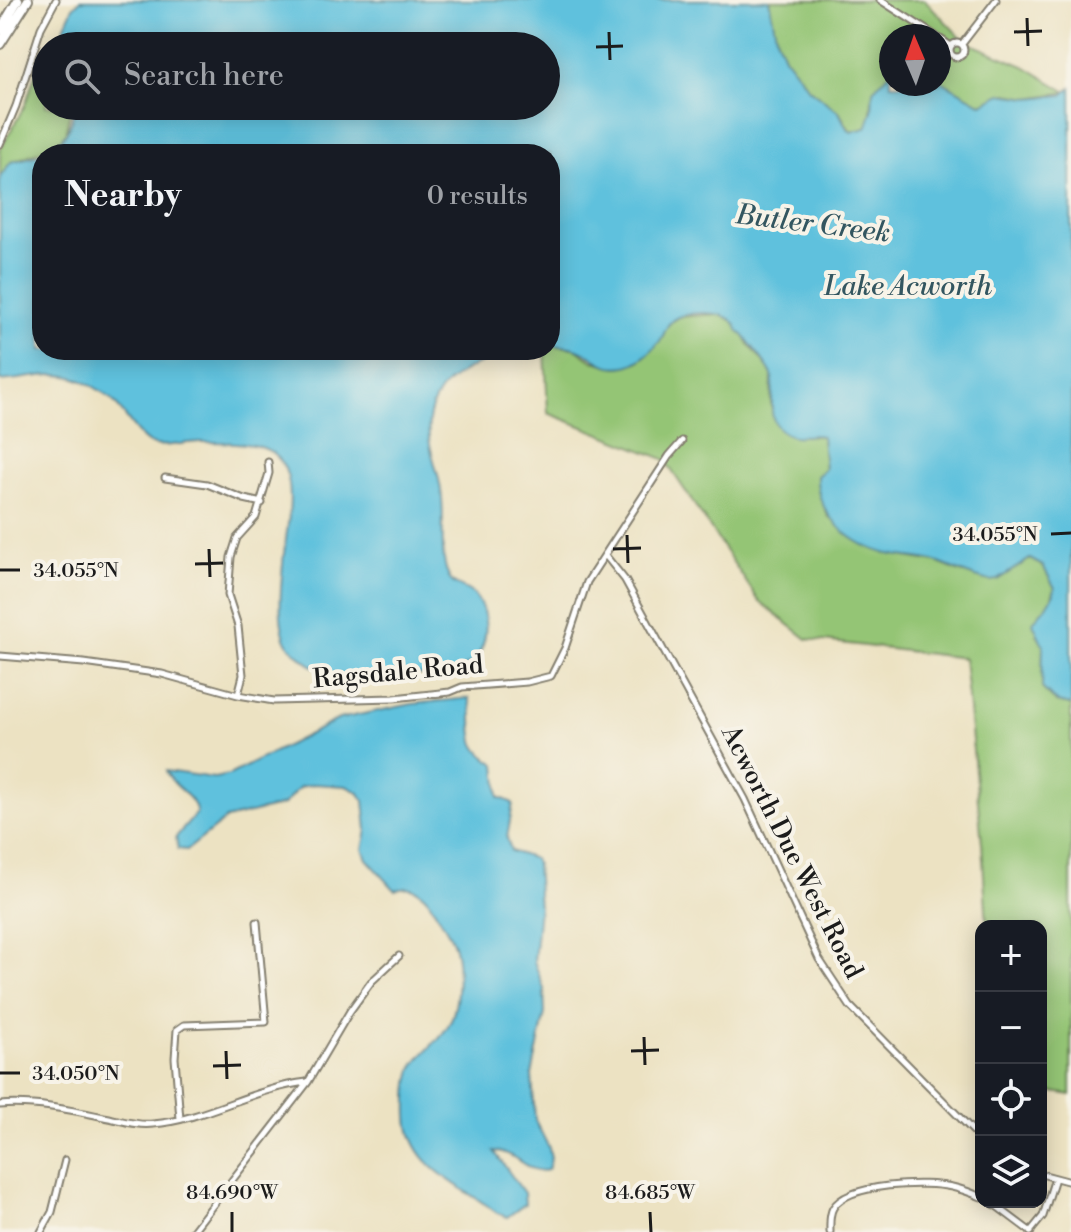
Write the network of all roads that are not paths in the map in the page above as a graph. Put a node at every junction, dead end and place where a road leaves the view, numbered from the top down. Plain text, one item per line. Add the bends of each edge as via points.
1 (18, 0) edge
2 (28, 0) edge
3 (56, 0) edge
4 (880, 0) edge
5 (996, 0) edge
6 (917, 24) edge
7 (0, 30) edge
8 (40, 32) edge
9 (0, 44) edge
10 (962, 44) junction
11 (951, 46) edge
12 (951, 53) edge
13 (32, 56) edge
14 (0, 144) edge
15 (682, 441) dead end
16 (268, 462) dead end
17 (165, 478) dead end
18 (262, 503) junction
19 (605, 555) junction
20 (0, 656) edge
21 (238, 695) junction
22 (257, 922) dead end
23 (399, 956) dead end
24 (308, 1082) junction
25 (0, 1105) edge
26 (180, 1119) junction
27 (978, 1136) edge
28 (65, 1160) dead end
29 (1047, 1176) edge
30 (1055, 1178) junction
31 (1071, 1182) edge
32 (975, 1195) edge
33 (999, 1208) edge
34 (41, 1232) edge
35 (192, 1232) edge
36 (830, 1232) edge
37 (1031, 1232) edge

1 - 7 main road
2 - 9 main road
3 - 8 street
4 - 6 street
5 - 10 street
10 - 11 street
10 - 12 street via 959,56
13 - 14 street
15 - 19 street, Ragsdale Road
16 - 18 street
17 - 18 street via 207,484
18 - 21 street via 237,538 231,557 228,595 238,626 243,675
19 - 21 street, Ragsdale Road via 583,590 551,676 363,700 274,701
19 - 27 street, Acworth Due West Road via 625,580 745,799 834,983
20 - 21 street, Ragsdale Road via 162,674
22 - 26 street via 266,1022 184,1025 177,1030
23 - 24 street via 350,1011
24 - 26 street via 280,1085
24 - 35 street
25 - 26 street via 143,1125
28 - 34 street via 52,1212
29 - 30 street
30 - 31 street
30 - 37 street via 1043,1216
32 - 36 street via 936,1185 860,1189 833,1208
33 - 37 street

